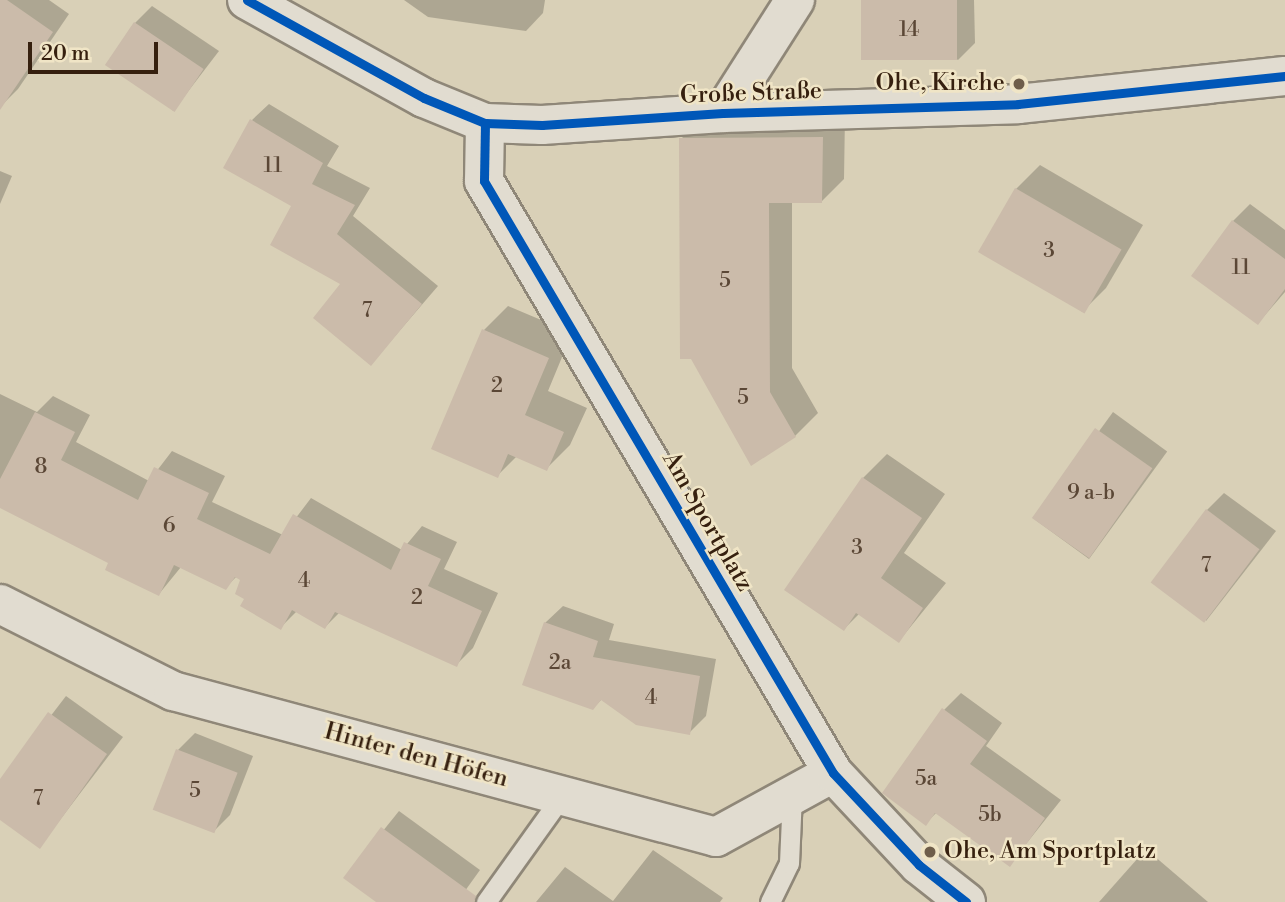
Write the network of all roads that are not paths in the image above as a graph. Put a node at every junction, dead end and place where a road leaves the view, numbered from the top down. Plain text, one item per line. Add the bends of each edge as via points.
1 (795, 0) edge
2 (271, 6) edge
3 (1285, 76) edge
4 (723, 113) junction
5 (485, 123) junction
6 (0, 604) edge
7 (833, 773) junction
8 (792, 795) junction
9 (562, 796) junction
10 (486, 902) edge
11 (770, 902) edge
12 (966, 902) edge

1 - 4 street
2 - 5 street, Große Straße via 424,98
3 - 4 street, Große Straße via 1018,104
4 - 5 street, Große Straße via 542,125
5 - 7 street, Am Sportplatz via 484,181
6 - 9 street, Hinter den Höfen via 173,691
7 - 8 street, Hinter den Höfen
7 - 12 street, Am Sportplatz via 919,865
8 - 9 street, Hinter den Höfen via 716,837
8 - 11 lane via 789,863
9 - 10 lane

